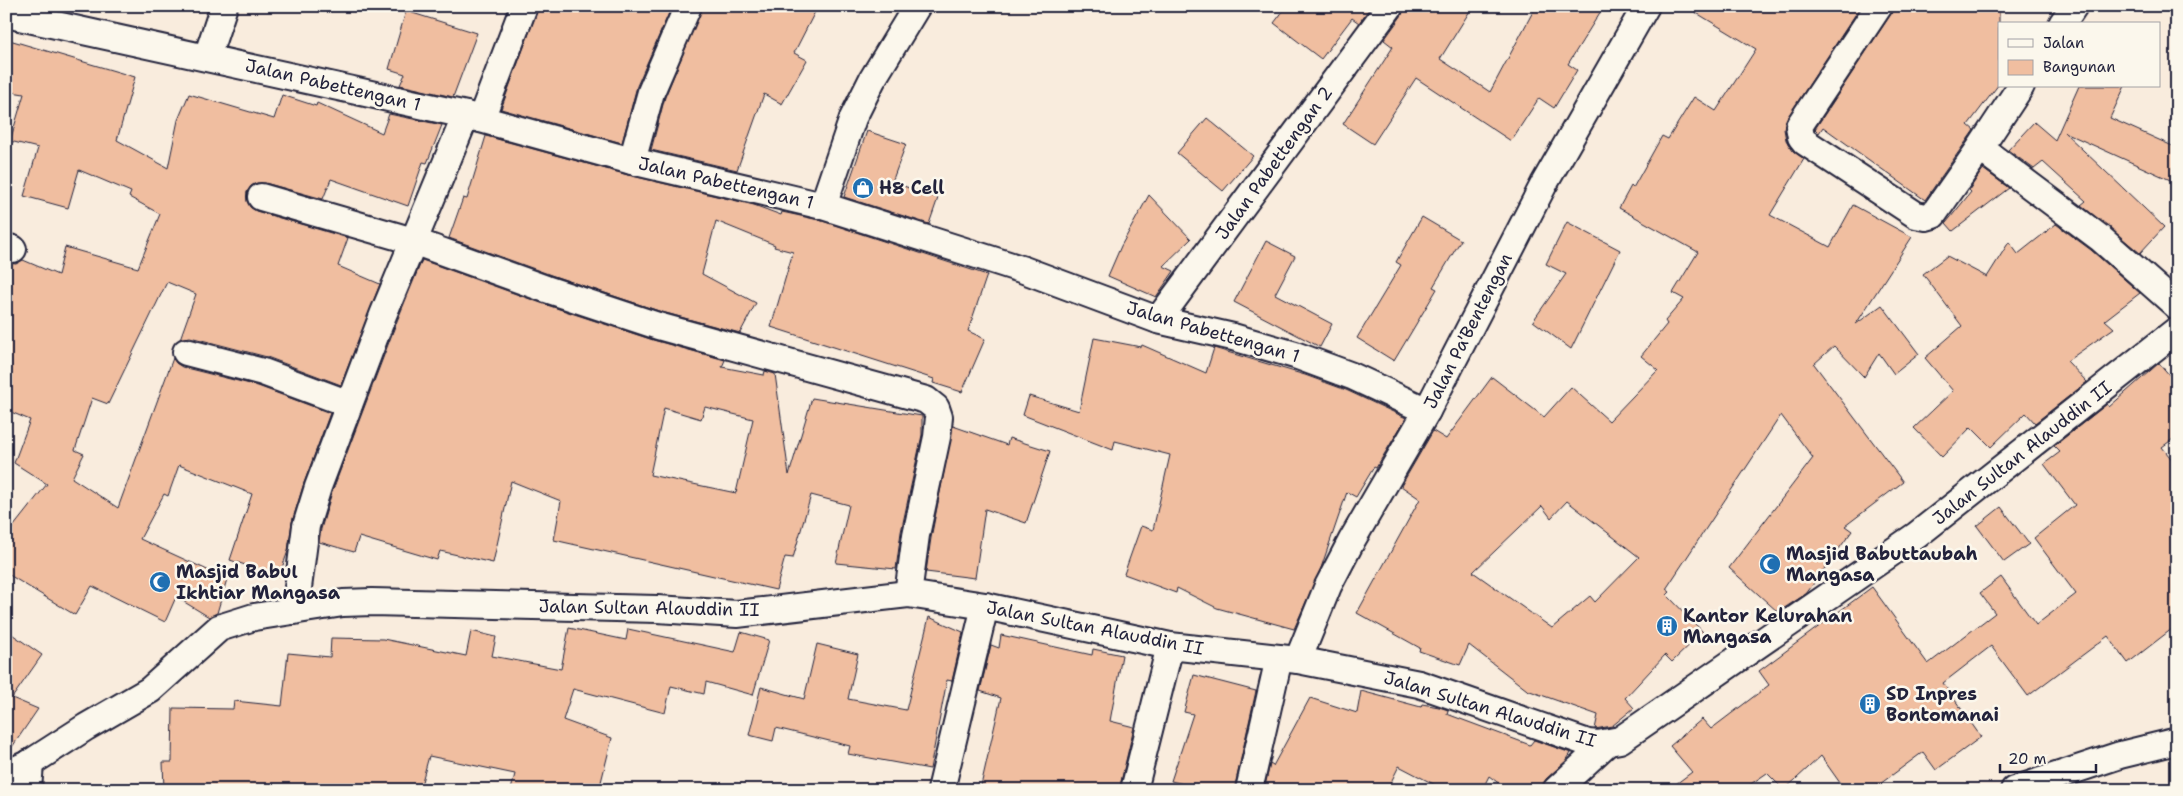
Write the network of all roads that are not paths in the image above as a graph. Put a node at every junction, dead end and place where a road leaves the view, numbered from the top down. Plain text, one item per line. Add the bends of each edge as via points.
1 (224, 6) edge
2 (524, 6) edge
3 (688, 6) edge
4 (917, 6) edge
5 (1390, 6) edge
6 (1646, 6) edge
7 (1879, 6) edge
8 (2074, 6) edge
9 (6, 14) edge
10 (2063, 22) edge
11 (207, 57) junction
12 (2020, 88) edge
13 (474, 117) junction
14 (1980, 148) junction
15 (632, 160) junction
16 (261, 197) dead end
17 (823, 206) junction
18 (413, 241) junction
19 (2177, 306) edge
20 (1158, 320) junction
21 (2177, 330) edge
22 (186, 352) dead end
23 (349, 404) junction
24 (1427, 411) junction
25 (908, 594) junction
26 (985, 606) junction
27 (295, 611) junction
28 (1170, 646) junction
29 (1288, 659) junction
30 (2177, 741) edge
31 (1607, 743) junction
32 (30, 763) junction
33 (6, 774) edge
34 (28, 790) edge
35 (941, 790) edge
36 (1134, 790) edge
37 (1249, 790) edge
38 (1556, 790) edge
39 (2014, 790) edge

1 - 11 street
2 - 13 street
3 - 15 street via 651,92
4 - 17 street via 857,111
5 - 20 street, Jalan Pabettengan 2
6 - 24 street, Jalan Pa'Bentengan via 1544,184
7 - 14 street via 1799,126 1801,137 1916,215 1926,217 1933,215
8 - 10 street
9 - 11 street, Jalan Pabettengan 1
11 - 13 street, Jalan Pabettengan 1
12 - 14 street
13 - 15 street, Jalan Pabettengan 1
13 - 18 street
14 - 19 street via 2100,238
15 - 17 street, Jalan Pabettengan 1
16 - 18 street
17 - 20 street, Jalan Pabettengan 1 via 1024,270
18 - 23 street
18 - 25 street via 658,326 932,404 939,417 937,437 916,535
20 - 24 street, Jalan Pabettengan 1 via 1295,355 1352,376
21 - 31 street, Jalan Sultan Alauddin II via 1917,535 1620,740
22 - 23 street via 262,372
23 - 27 street via 306,526
24 - 29 street, Jalan Pa'Bentengan
25 - 26 street, Jalan Sultan Alauddin II
25 - 27 street, Jalan Sultan Alauddin II via 736,614 372,602
26 - 28 street, Jalan Sultan Alauddin II
26 - 35 street
27 - 32 street, Jalan Sultan Alauddin II via 254,617 219,628 150,690
28 - 29 street, Jalan Sultan Alauddin II
28 - 36 street
29 - 31 street, Jalan Sultan Alauddin II via 1419,684 1588,742
29 - 37 street, Jalan Pa'Bentengan
30 - 39 street via 2120,755
31 - 38 street
32 - 33 street, Jalan Sultan Alauddin II
32 - 34 street

